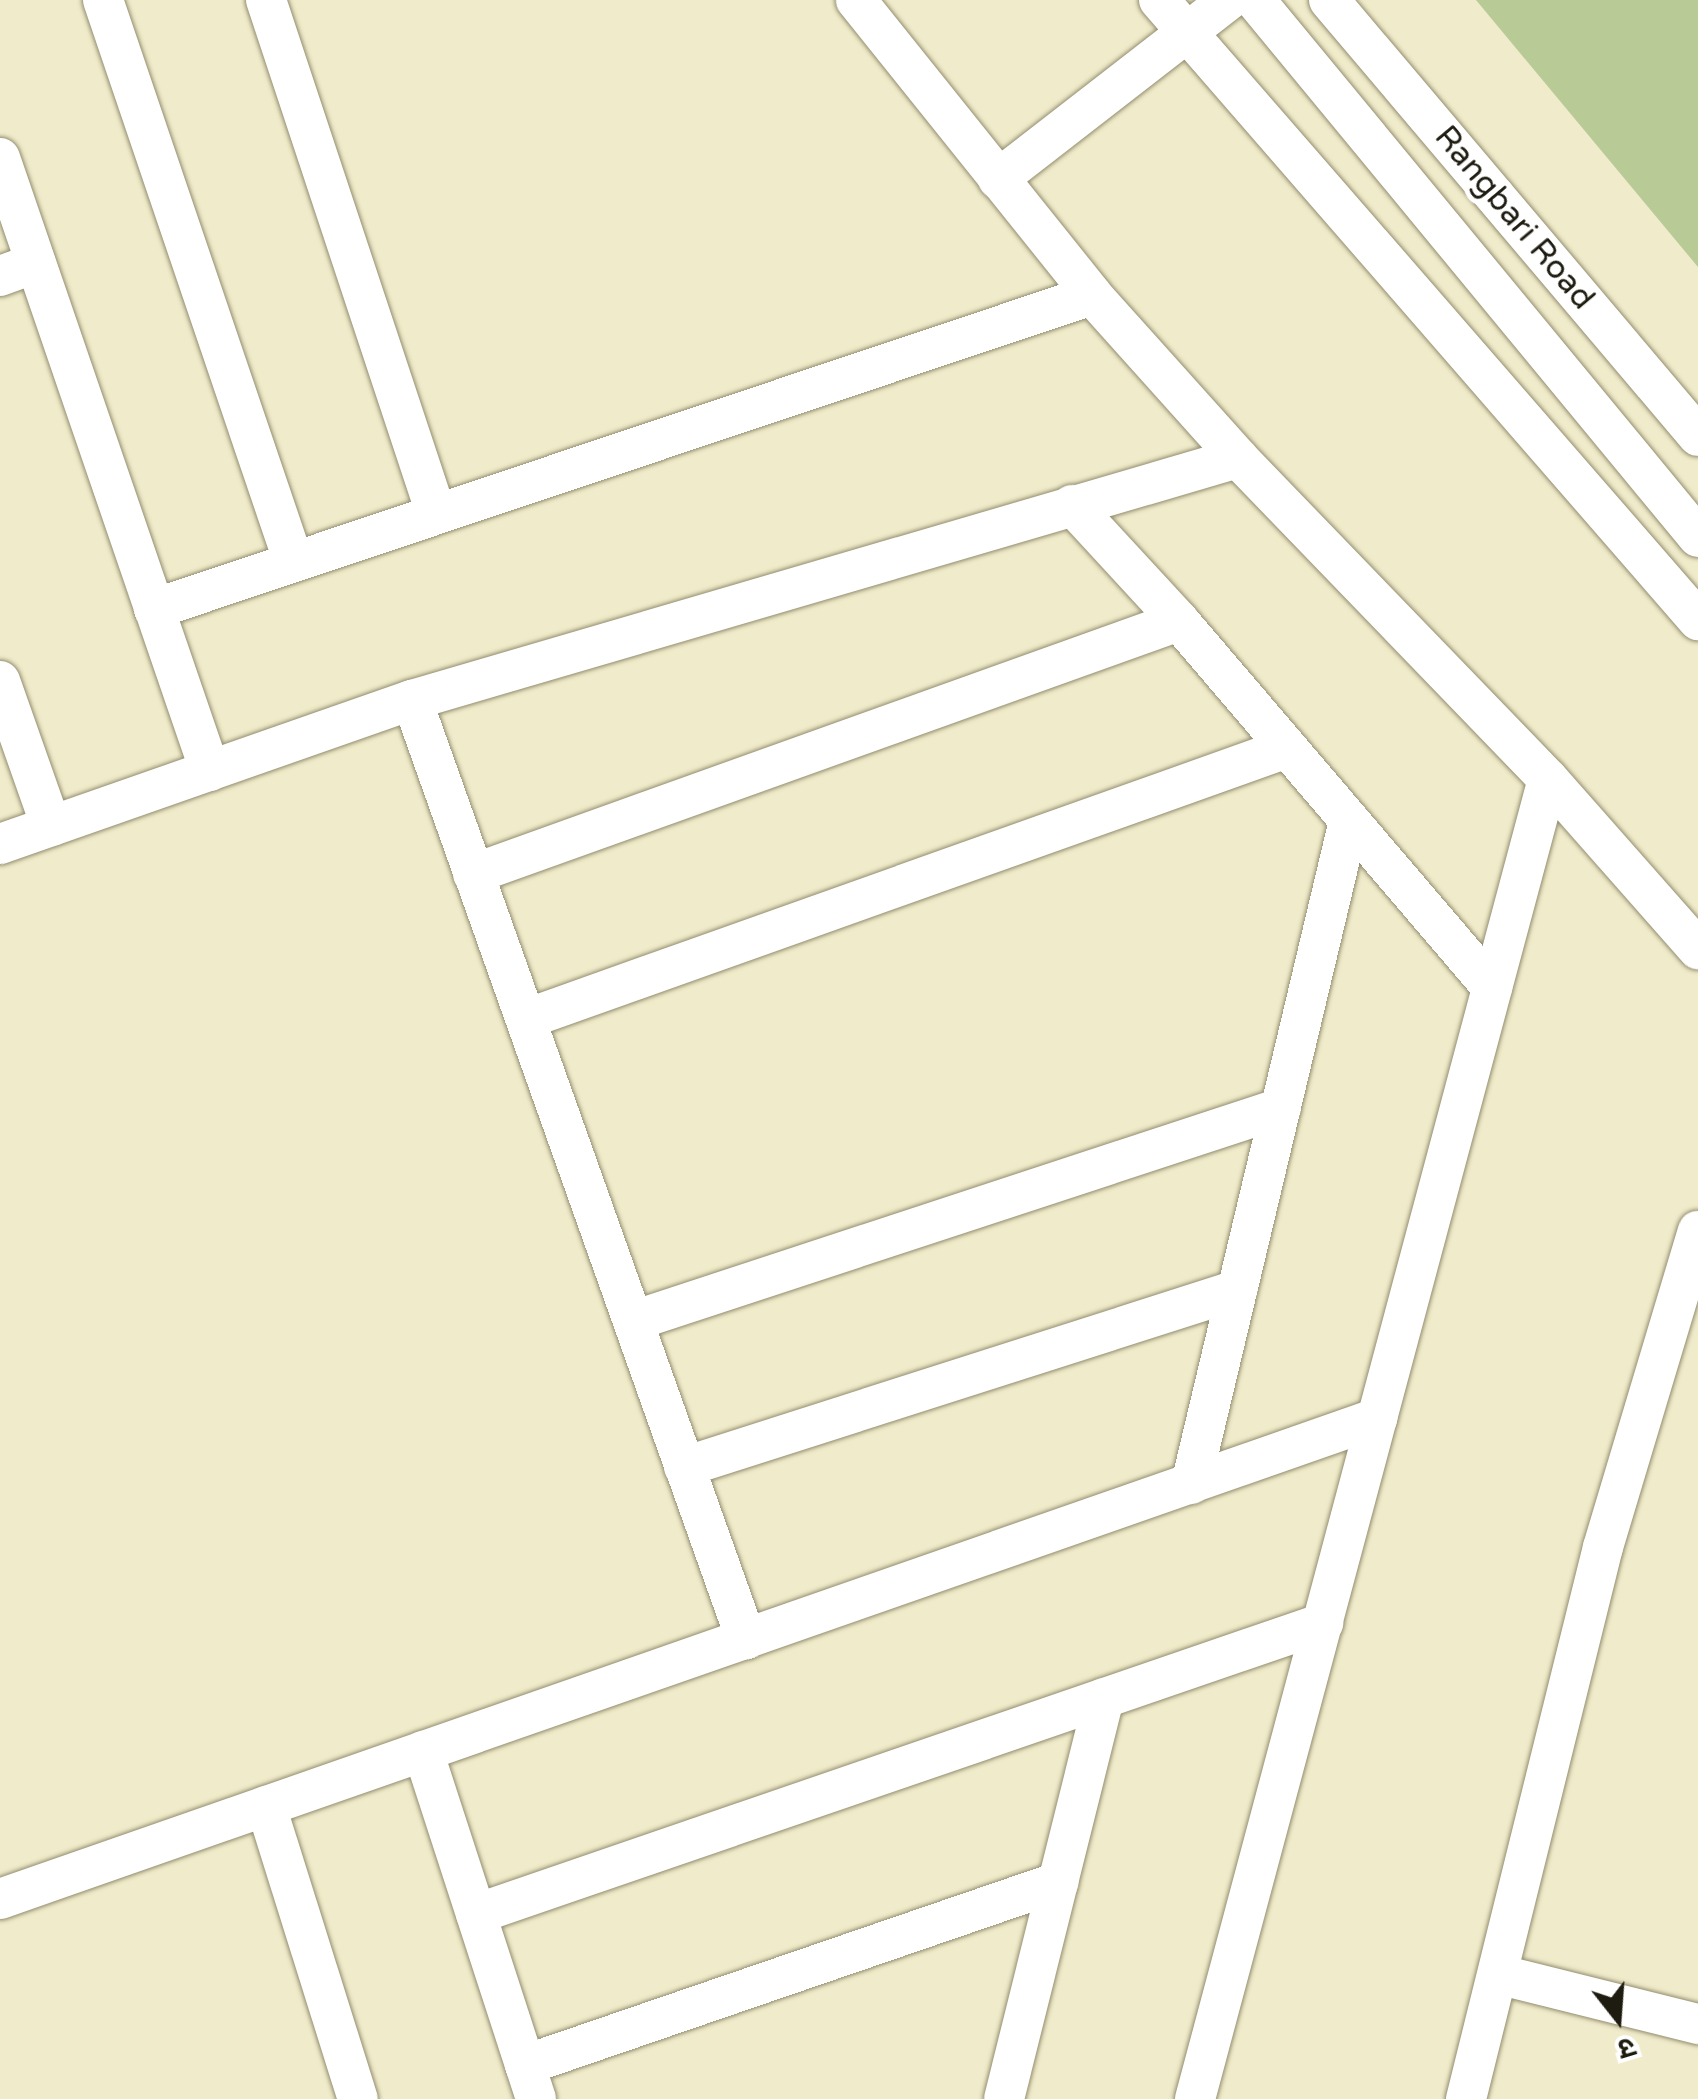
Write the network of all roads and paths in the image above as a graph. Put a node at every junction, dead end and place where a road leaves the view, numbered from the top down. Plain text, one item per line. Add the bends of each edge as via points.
1 (104, 0) edge
2 (266, 0) edge
3 (856, 0) edge
4 (1159, 0) edge
5 (1229, 0) edge
6 (1255, 0) edge
7 (1329, 0) edge
8 (1185, 34) junction
9 (0, 158) edge
10 (998, 178) junction
11 (18, 269) edge
12 (1092, 295) junction
13 (1698, 436) edge
14 (1238, 458) junction
15 (1072, 505) junction
16 (434, 510) junction
17 (1698, 537) edge
18 (292, 560) junction
19 (154, 609) junction
20 (1698, 620) edge
21 (1180, 621) junction
22 (0, 682) edge
23 (412, 700) junction
24 (1287, 748) junction
25 (210, 771) junction
26 (1548, 779) junction
27 (1349, 821) junction
28 (51, 826) junction
29 (0, 844) edge
30 (474, 874) junction
31 (1698, 950) edge
32 (1492, 988) junction
33 (526, 1019) junction
34 (1281, 1108) junction
35 (1698, 1230) edge
36 (1237, 1290) junction
37 (633, 1321) junction
38 (1378, 1418) junction
39 (684, 1467) junction
40 (1191, 1484) junction
41 (1323, 1623) junction
42 (746, 1639) junction
43 (1104, 1698) junction
44 (423, 1751) junction
45 (266, 1806) junction
46 (1058, 1882) junction
47 (0, 1899) edge
48 (476, 1914) junction
49 (1501, 1975) junction
50 (1698, 2024) edge
51 (530, 2082) edge
52 (358, 2099) edge
53 (1004, 2099) edge
54 (1196, 2099) edge
55 (1466, 2099) edge

1 - 18 street
2 - 16 street
3 - 10 street
4 - 8 street
5 - 8 street
6 - 17 street
7 - 13 street, Rangbari Road
8 - 10 street
8 - 20 street
9 - 11 street
10 - 12 street
11 - 19 street
12 - 14 street
12 - 16 street
14 - 15 street
14 - 26 street
15 - 21 street
15 - 23 street
16 - 18 street
18 - 19 street
19 - 25 street
21 - 24 street
21 - 30 street
22 - 28 street
23 - 25 street
23 - 30 street
24 - 27 street
24 - 33 street
25 - 28 street
26 - 31 street
26 - 32 street
27 - 32 street
27 - 34 street
28 - 29 street
30 - 33 street
32 - 38 street
33 - 37 street
34 - 36 street
34 - 37 street
35 - 49 street via 1603,1547
36 - 39 street
36 - 40 street
37 - 39 street
38 - 40 street
38 - 41 street
39 - 42 street
40 - 42 street
41 - 43 street
41 - 54 street
42 - 44 street
43 - 46 street
43 - 48 street
44 - 45 street
44 - 48 street
45 - 47 street
45 - 52 street
46 - 51 street
46 - 53 street
48 - 51 street
49 - 50 street
49 - 55 street

